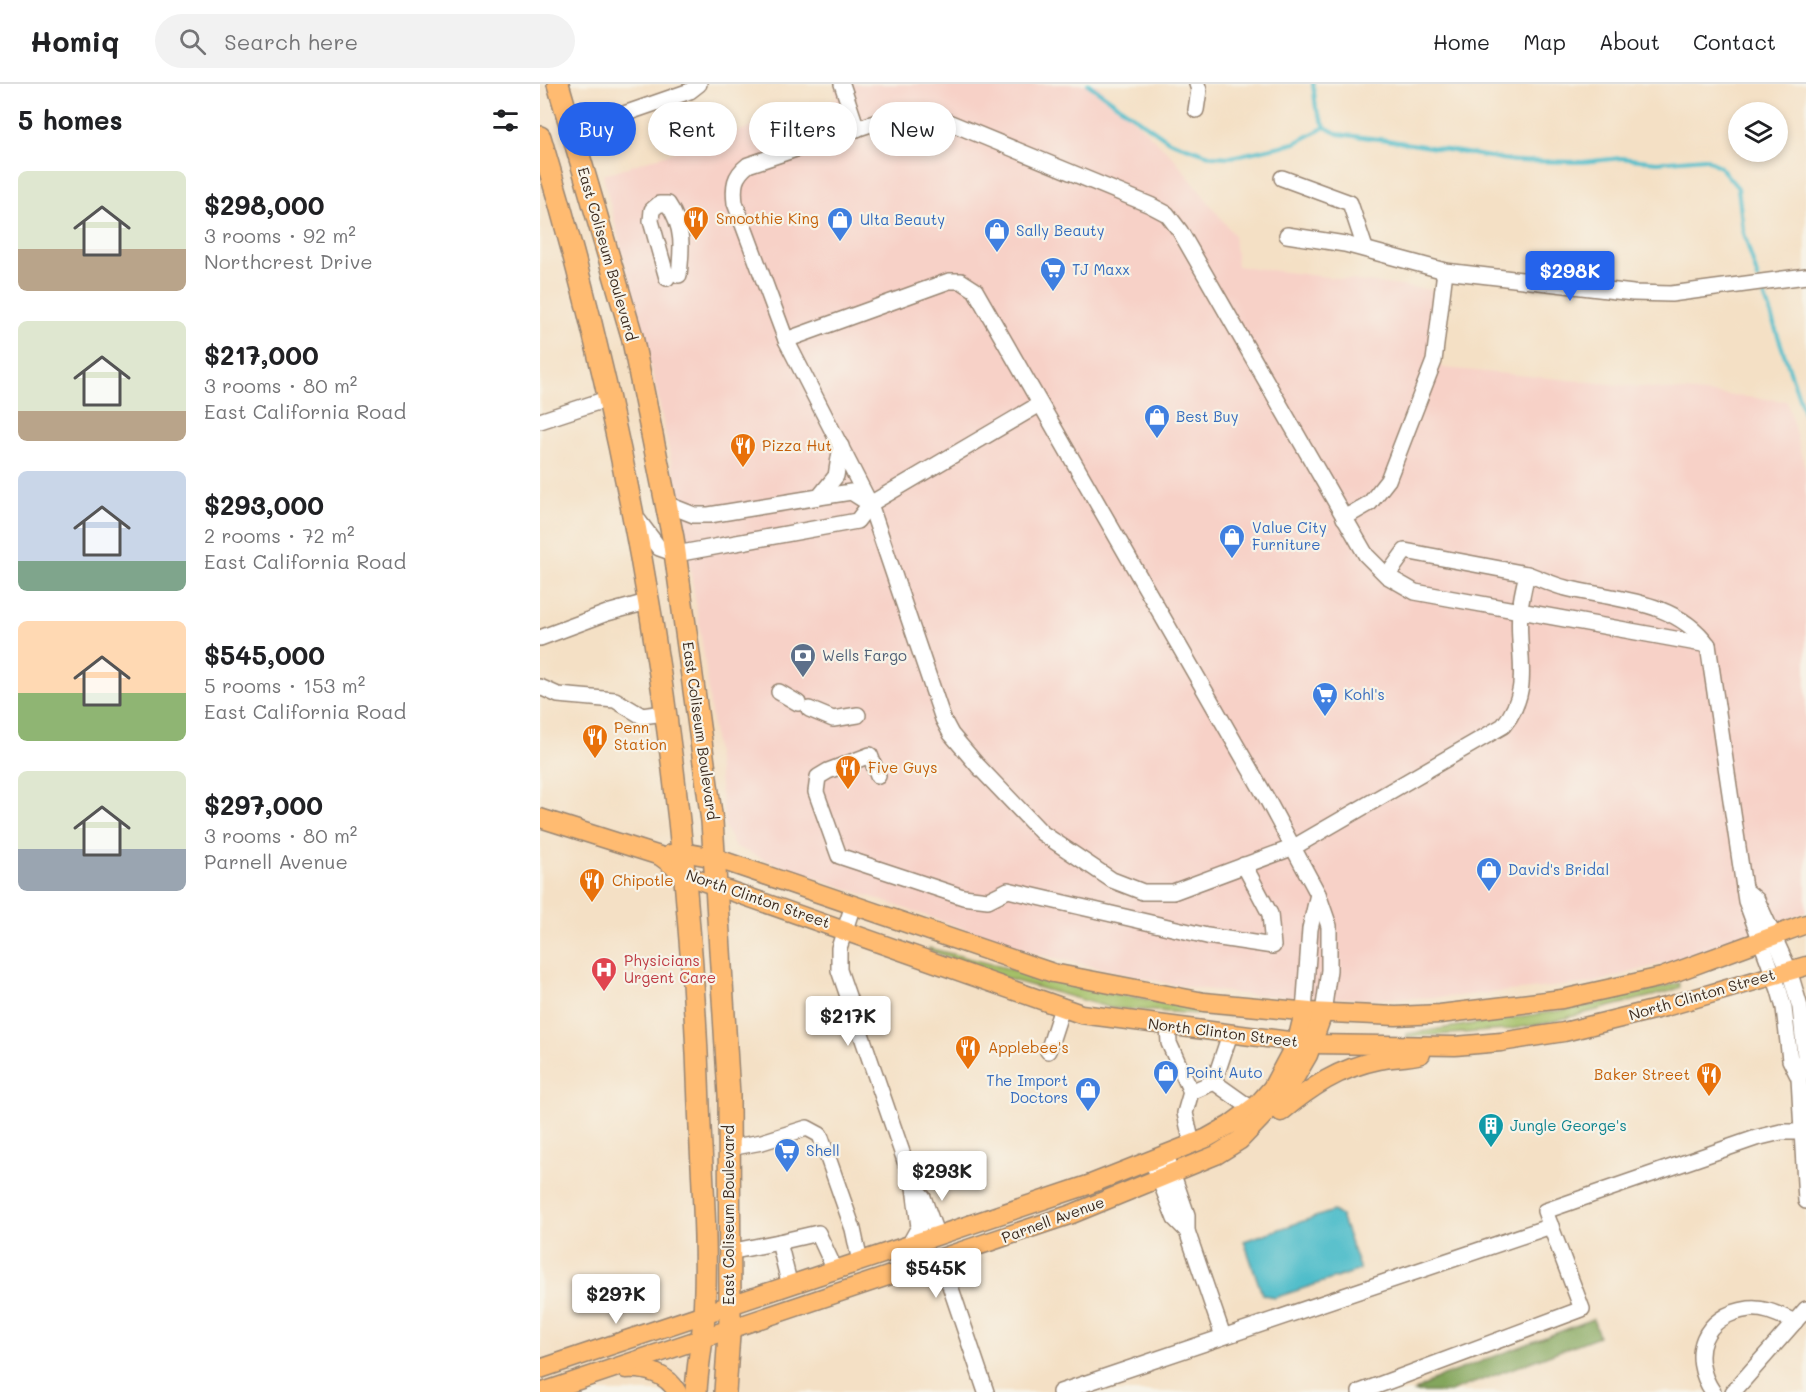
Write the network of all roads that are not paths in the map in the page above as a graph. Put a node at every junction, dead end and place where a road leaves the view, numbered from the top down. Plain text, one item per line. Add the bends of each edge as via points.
1 (558, 84) edge
2 (699, 84) edge
3 (842, 84) edge
4 (1197, 84) edge
5 (563, 102) edge
6 (848, 102) edge
7 (636, 110) edge
8 (1196, 110) dead end
9 (857, 129) edge
10 (540, 138) edge
11 (579, 156) edge
12 (775, 156) edge
13 (1282, 178) dead end
14 (548, 191) edge
15 (1287, 235) dead end
16 (1365, 248) junction
17 (1445, 271) junction
18 (1806, 276) edge
19 (786, 340) junction
20 (607, 399) junction
21 (1040, 404) junction
22 (540, 421) edge
23 (841, 446) junction
24 (819, 497) junction
25 (666, 504) junction
26 (870, 504) junction
27 (630, 509) junction
28 (1344, 518) junction
29 (676, 554) junction
30 (1527, 574) junction
31 (1387, 576) junction
32 (647, 602) junction
33 (1520, 612) junction
34 (540, 638) edge
35 (1708, 645) junction
36 (540, 687) edge
37 (779, 692) dead end
38 (664, 713) junction
39 (858, 715) dead end
40 (878, 776) dead end
41 (540, 818) edge
42 (1294, 847) junction
43 (683, 852) junction
44 (660, 856) junction
45 (714, 858) junction
46 (1244, 865) junction
47 (685, 875) junction
48 (718, 886) junction
49 (1318, 894) junction
50 (854, 905) junction
51 (1806, 924) edge
52 (845, 930) junction
53 (1766, 938) junction
54 (1789, 970) edge
55 (1062, 1008) junction
56 (1304, 1012) junction
57 (1323, 1013) junction
58 (1168, 1026) junction
59 (1230, 1034) junction
60 (1304, 1043) junction
61 (1455, 1046) junction
62 (1048, 1051) dead end
63 (1214, 1082) junction
64 (1191, 1092) junction
65 (1252, 1109) junction
66 (1802, 1132) junction
67 (1240, 1140) junction
68 (1192, 1144) junction
69 (729, 1148) junction
70 (1159, 1157) junction
71 (1166, 1178) junction
72 (914, 1187) junction
73 (1806, 1201) edge
74 (1551, 1226) junction
75 (937, 1236) junction
76 (779, 1242) junction
77 (909, 1245) junction
78 (729, 1252) junction
79 (941, 1259) junction
80 (860, 1262) junction
81 (835, 1270) junction
82 (790, 1286) junction
83 (730, 1306) junction
84 (1806, 1309) edge
85 (704, 1316) junction
86 (1794, 1322) junction
87 (729, 1331) junction
88 (1223, 1336) junction
89 (701, 1341) junction
90 (540, 1369) edge
91 (615, 1369) junction
92 (543, 1392) edge
93 (677, 1392) edge
94 (696, 1392) edge
95 (725, 1392) edge
96 (986, 1392) edge
97 (1060, 1392) edge
98 (1360, 1392) edge
99 (1713, 1392) edge
100 (1732, 1392) edge

1 - 5 highway, East Coliseum Boulevard
2 - 7 street via 690,91
3 - 6 street
4 - 8 street
9 - 28 street via 880,121 941,119 1167,214
10 - 14 highway, East Coliseum Boulevard
11 - 25 highway, East Coliseum Boulevard via 632,336
12 - 19 street via 748,165 738,173 733,188 735,203
13 - 16 street via 1350,203
14 - 20 highway, East Coliseum Boulevard
15 - 16 street
16 - 17 street
17 - 18 street via 1671,294
17 - 28 street via 1434,361 1388,480 1370,502
19 - 21 street via 950,281 961,281 975,290
19 - 23 street
20 - 22 street
20 - 27 highway, East Coliseum Boulevard
21 - 26 street
21 - 42 street
23 - 24 street via 836,476
23 - 26 street
24 - 25 street via 709,515 694,515
24 - 26 street via 851,492
25 - 29 highway, East Coliseum Boulevard
26 - 29 street via 857,521
26 - 46 street via 943,719 978,766 1042,833 1112,880 1143,892 1173,892
27 - 29 street via 659,548
27 - 32 highway, East Coliseum Boulevard
28 - 31 street via 1366,555
29 - 45 highway, East Coliseum Boulevard
30 - 31 street via 1405,551
30 - 33 street
30 - 35 street via 1565,588 1662,609 1686,622
31 - 33 street via 1415,592
32 - 34 street
32 - 38 highway, East Coliseum Boulevard
33 - 35 street
33 - 42 street via 1522,687 1516,708 1503,726
35 - 53 street via 1744,888 1757,900
36 - 38 street via 558,695 615,700 642,716
37 - 39 street via 833,719
38 - 43 highway, East Coliseum Boulevard
40 - 46 street via 870,754 818,777 816,792 839,856 963,897 988,900 1008,890 1207,936 1273,946 1269,914
41 - 44 main road, North Clinton Street
42 - 46 street
42 - 49 street
43 - 44 main road, North Clinton Street
43 - 45 main road, North Clinton Street
43 - 47 highway, East Coliseum Boulevard
44 - 47 main road, North Clinton Street
45 - 48 highway, East Coliseum Boulevard
45 - 50 main road, North Clinton Street
47 - 48 main road, North Clinton Street
47 - 85 highway, East Coliseum Boulevard via 698,1064
48 - 52 main road, North Clinton Street
48 - 69 highway, East Coliseum Boulevard
49 - 56 street via 1310,929
49 - 57 street via 1329,927
50 - 52 street
50 - 56 main road, North Clinton Street via 957,942 1080,979 1204,1002
51 - 53 main road, North Clinton Street
52 - 55 main road, North Clinton Street
52 - 72 street via 839,948 839,970
53 - 54 street
53 - 57 main road, North Clinton Street via 1662,977 1540,1003 1440,1014
54 - 61 main road, North Clinton Street via 1564,1032
54 - 66 street via 1800,1007 1805,1056 1799,1078
55 - 58 main road, North Clinton Street via 1102,1018
55 - 62 street
56 - 57 main road, North Clinton Street
56 - 60 main road, Parnell Avenue
57 - 60 main road, Parnell Avenue
58 - 59 main road, North Clinton Street
58 - 64 street via 1169,1043
59 - 60 main road, North Clinton Street
59 - 63 street
60 - 61 main road, North Clinton Street
60 - 65 main road, Parnell Avenue
60 - 67 main road, Parnell Avenue via 1287,1091
61 - 67 main road via 1348,1068 1305,1092 1264,1127
63 - 64 street
63 - 65 street
64 - 68 street via 1185,1113
65 - 68 main road, Parnell Avenue
66 - 73 street
66 - 74 street via 1756,1138 1545,1211
67 - 71 main road, Parnell Avenue
68 - 70 main road, Parnell Avenue
69 - 78 highway, East Coliseum Boulevard
69 - 80 street via 807,1128 820,1135 854,1229
70 - 71 street
70 - 75 main road, Parnell Avenue
71 - 79 main road, Parnell Avenue
71 - 88 street via 1175,1219 1187,1231
72 - 75 street via 923,1197
72 - 77 street via 919,1227
74 - 88 street
74 - 98 street via 1582,1309
75 - 77 main road, Parnell Avenue
76 - 78 street
76 - 81 street via 818,1233
76 - 82 street
77 - 80 main road, Parnell Avenue
78 - 83 highway, East Coliseum Boulevard
79 - 87 main road, Parnell Avenue
79 - 96 street
80 - 81 main road, Parnell Avenue
81 - 82 main road, Parnell Avenue
82 - 83 main road, Parnell Avenue
83 - 85 main road, Parnell Avenue
83 - 87 highway, East Coliseum Boulevard
84 - 86 street
85 - 89 highway, East Coliseum Boulevard
85 - 90 main road, Parnell Avenue
86 - 99 street via 1751,1309 1730,1314 1711,1326 1700,1359 1703,1377
86 - 100 street
87 - 89 main road, Parnell Avenue
87 - 95 highway, East Coliseum Boulevard
88 - 97 street
89 - 91 main road, Parnell Avenue
89 - 94 highway, East Coliseum Boulevard
91 - 92 main road, Parnell Avenue
91 - 93 main road via 644,1368 660,1375

